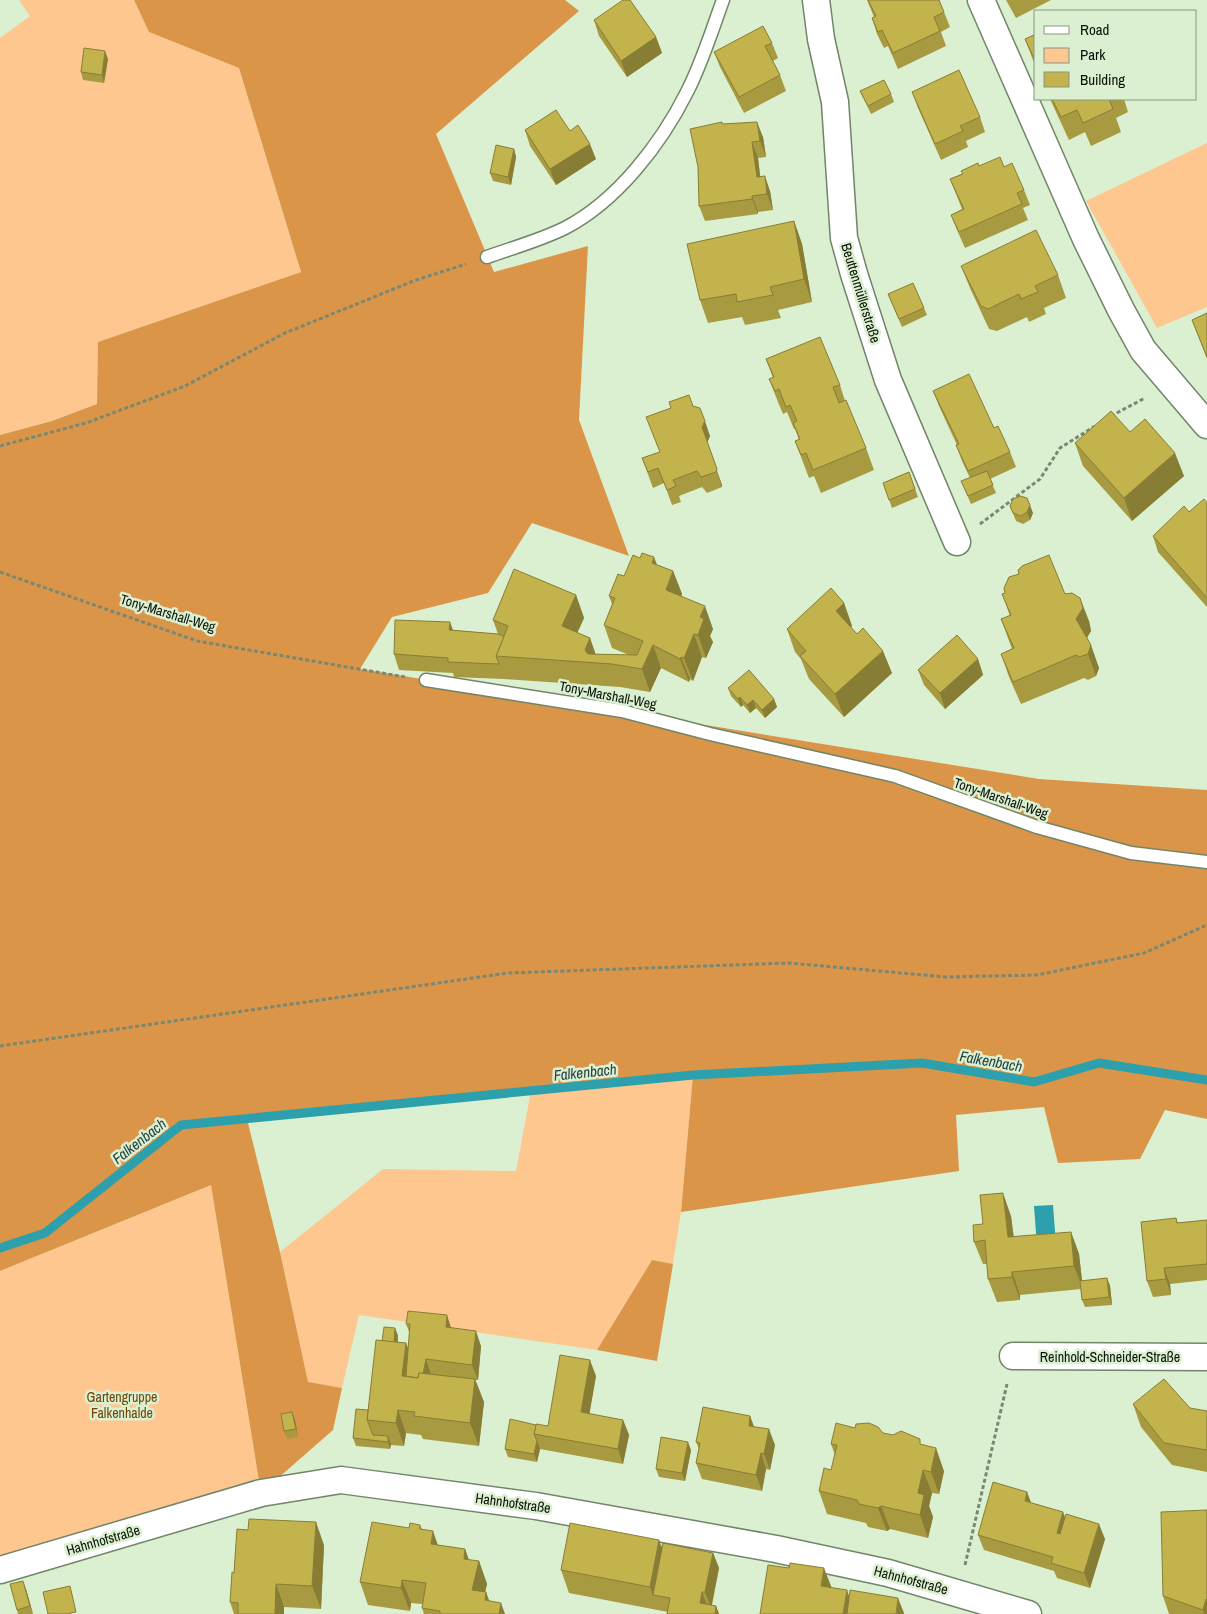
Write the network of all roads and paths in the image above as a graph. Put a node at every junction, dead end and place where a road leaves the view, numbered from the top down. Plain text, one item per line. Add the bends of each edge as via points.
1 (724, 0) edge
2 (816, 0) edge
3 (981, 0) edge
4 (487, 258) joint
5 (1125, 407) dead end
6 (1109, 417) edge
7 (1101, 422) edge
8 (1207, 425) edge
9 (0, 446) edge
10 (957, 542) joint
11 (0, 572) edge
12 (426, 680) joint
13 (1207, 862) edge
14 (1207, 924) edge
15 (0, 1046) edge
16 (1013, 1356) dead end
17 (1207, 1357) edge
18 (1005, 1393) dead end
19 (0, 1570) edge
20 (958, 1593) junction
21 (1028, 1614) edge

1 - 4 lane via 688,92 628,179 604,203 564,228
2 - 10 street, Beuttenmüllerstraße via 834,102 844,238 888,380
3 - 8 street via 1086,240 1121,310 1143,350
4 - 9 path via 416,280 285,333 184,386 86,423
5 - 6 path
7 - 10 path via 1060,448 1040,479
11 - 12 path, Tony-Marshall-Weg via 197,641
12 - 13 lane, Tony-Marshall-Weg via 622,711 895,776 1037,828 1131,853
14 - 15 path via 1144,953 1037,975 946,977 789,963 508,973
16 - 17 street, Reinhold-Schneider-Straße
18 - 20 path
19 - 20 street, Hahnhofstraße via 262,1493 341,1480 536,1506 767,1547 888,1572
20 - 21 street, Hahnhofstraße

